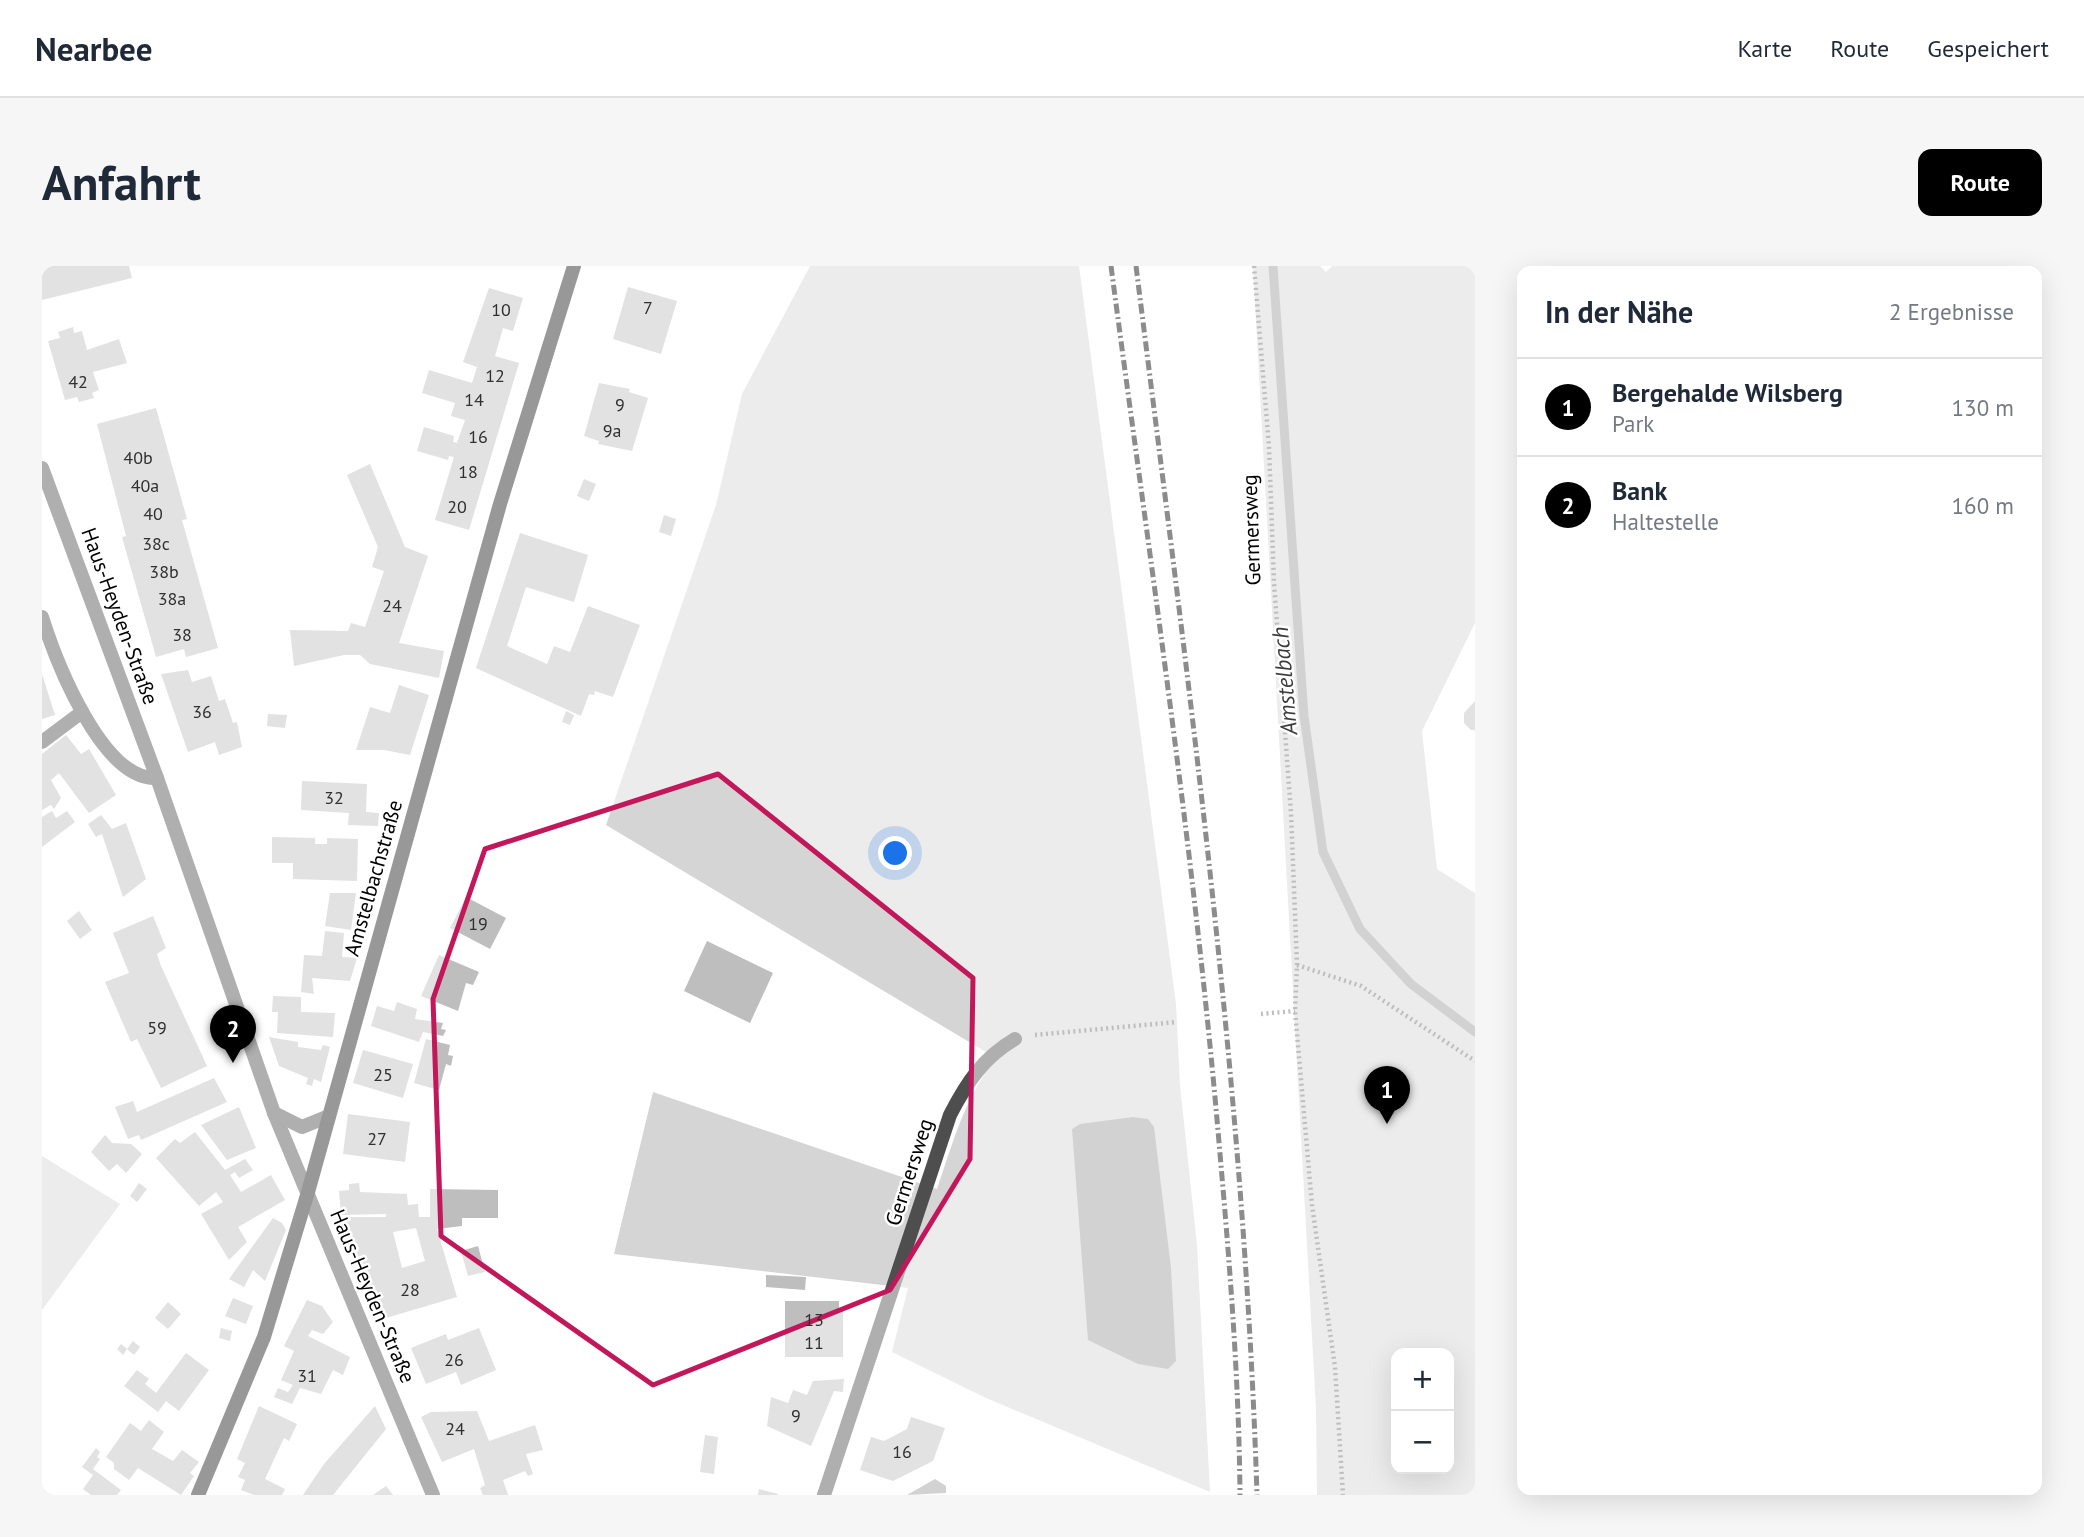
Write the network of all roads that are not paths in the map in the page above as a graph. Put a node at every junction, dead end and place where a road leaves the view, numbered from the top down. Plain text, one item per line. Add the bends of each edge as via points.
1 (574, 266) edge
2 (42, 468) edge
3 (42, 617) edge
4 (82, 712) junction
5 (42, 742) edge
6 (157, 778) junction
7 (1015, 1039) road end
8 (274, 1113) junction
9 (329, 1116) junction
10 (308, 1192) junction
11 (198, 1495) edge
12 (433, 1495) edge
13 (824, 1495) edge

1 - 9 street, Amstelbachstraße via 500,505
2 - 6 street, Haus-Heyden-Straße
3 - 4 street via 57,664
4 - 5 street
4 - 6 street via 125,767 143,779
6 - 8 street, Haus-Heyden-Straße
7 - 13 street, Germersweg via 992,1053 968,1081 950,1115
8 - 9 street via 302,1128
8 - 10 street, Haus-Heyden-Straße
9 - 10 street, Amstelbachstraße
10 - 11 street, Amstelbachstraße via 264,1337
10 - 12 street, Haus-Heyden-Straße

